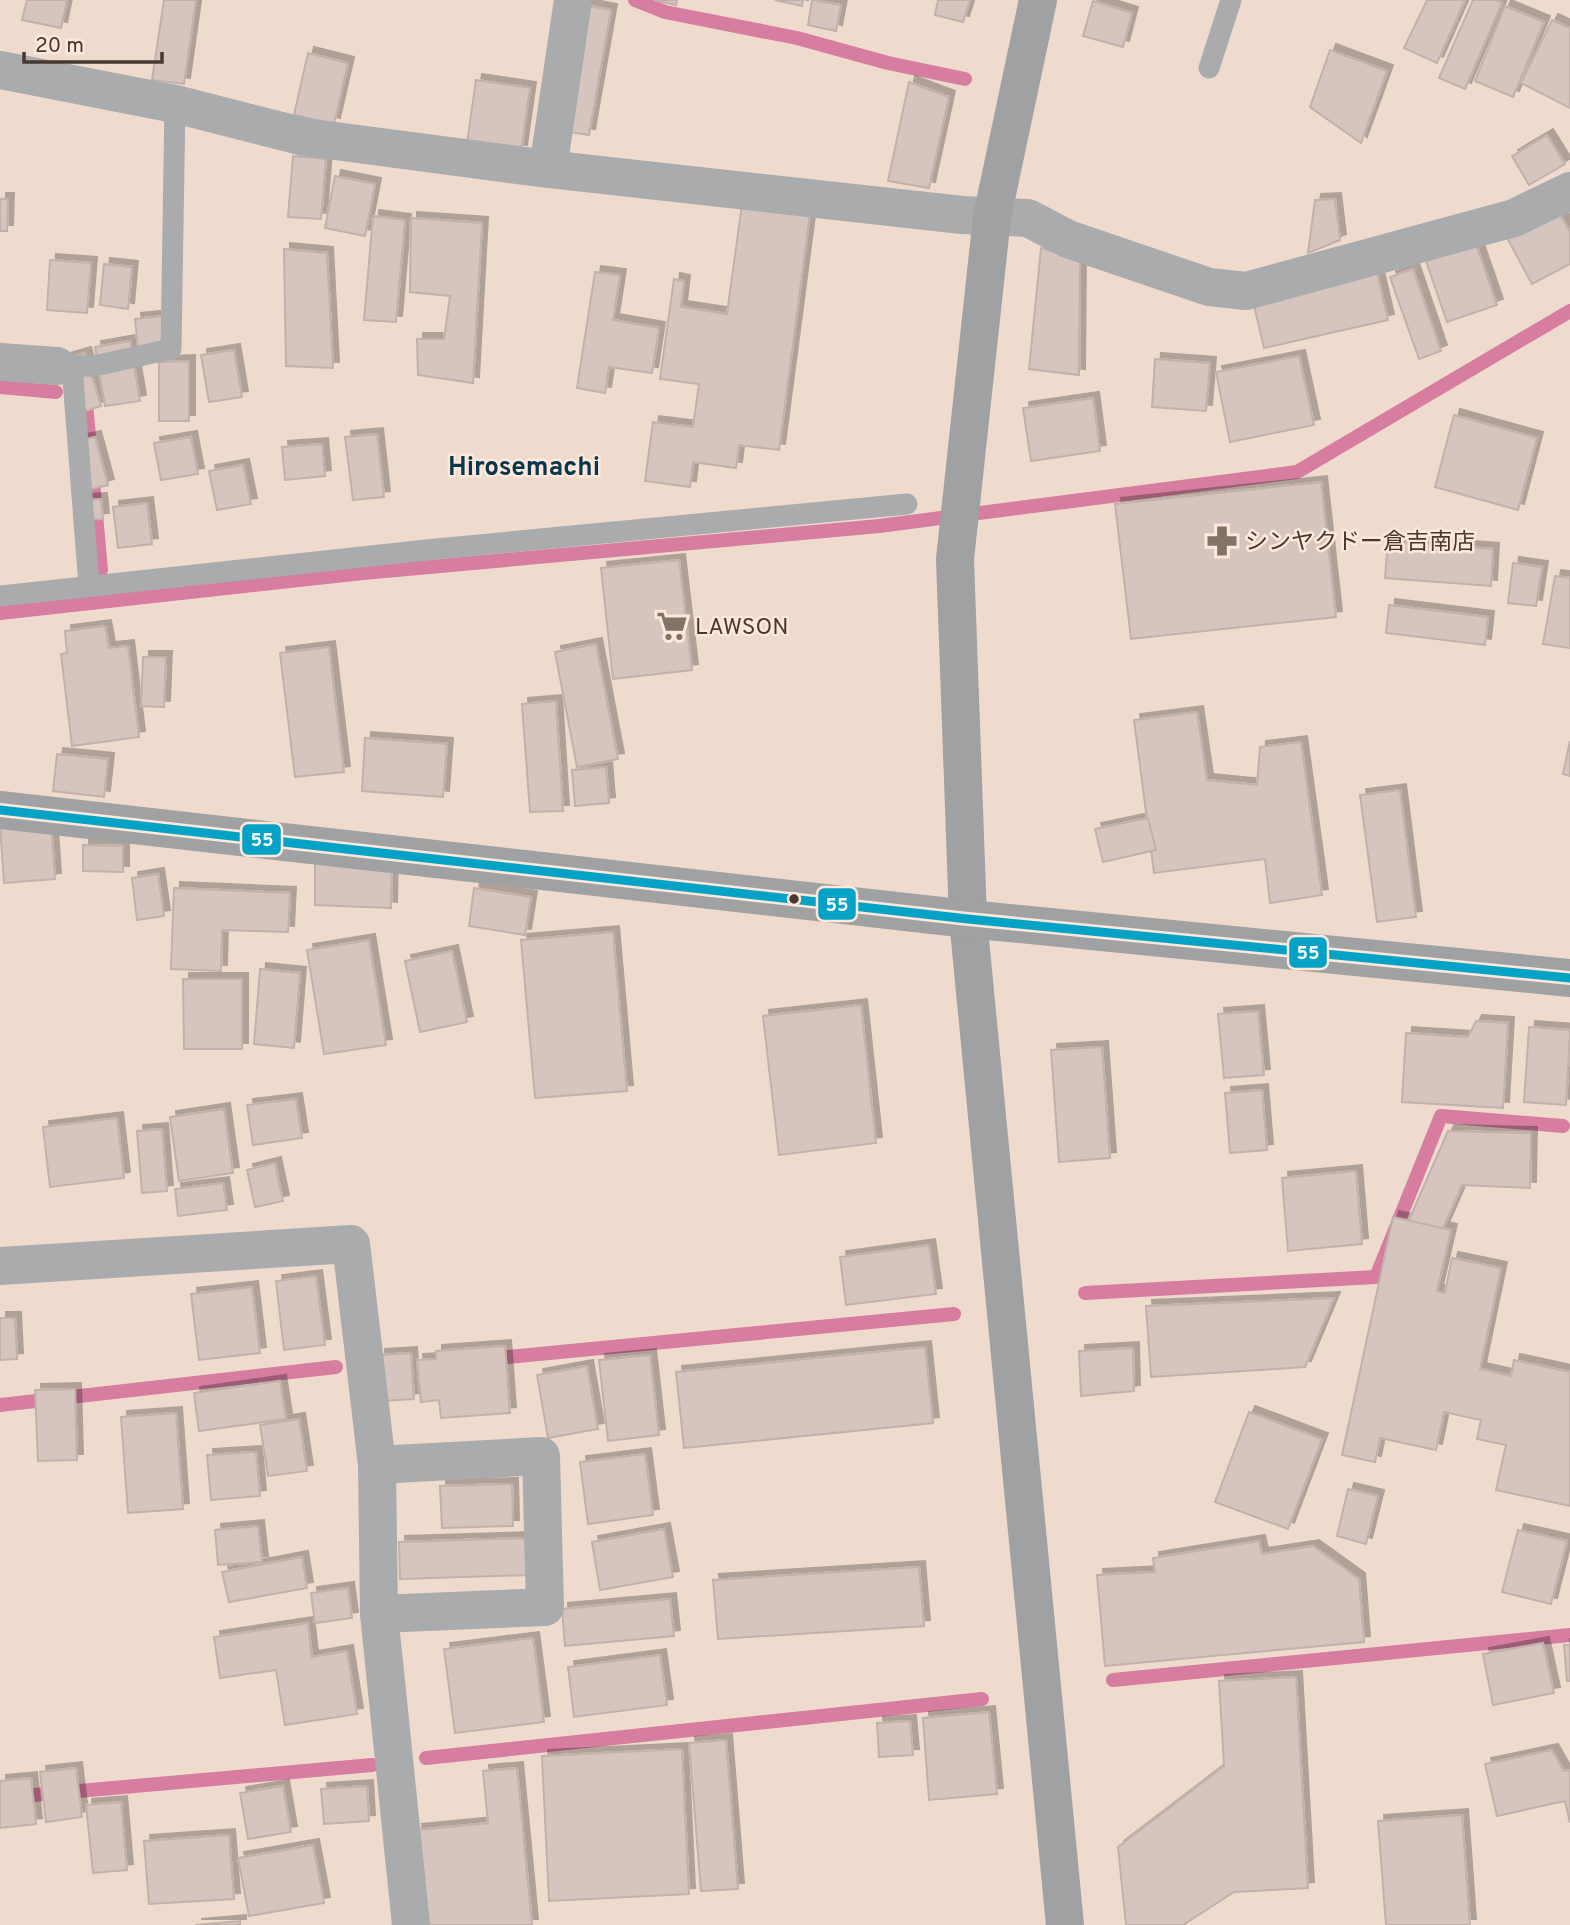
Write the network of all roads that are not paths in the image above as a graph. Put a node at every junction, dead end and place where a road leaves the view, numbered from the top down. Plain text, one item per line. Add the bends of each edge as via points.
1 (573, 0) edge
2 (1038, 0) edge
3 (1231, 0) edge
4 (1209, 68) dead end
5 (0, 70) edge
6 (174, 104) junction
7 (548, 169) junction
8 (1570, 191) edge
9 (992, 218) junction
10 (0, 362) edge
11 (65, 366) junction
12 (906, 504) dead end
13 (89, 586) junction
14 (0, 596) edge
15 (0, 810) edge
16 (968, 919) junction
17 (1570, 978) edge
18 (0, 1266) edge
19 (377, 1465) junction
20 (379, 1614) junction
21 (411, 1925) edge
22 (1065, 1925) edge

1 - 7 street
2 - 9 street
3 - 4 lane
5 - 6 street
6 - 7 street via 304,137
6 - 11 lane via 171,349 94,366
7 - 9 street
8 - 9 street via 1514,218 1246,291 1209,287 1068,239 1028,218
9 - 16 street via 955,559
10 - 11 street
11 - 13 lane
12 - 13 lane
13 - 14 lane
15 - 16 street
16 - 17 street
16 - 22 street
18 - 19 street via 351,1244
19 - 20 street
19 - 20 street via 541,1456 545,1607
20 - 21 street

